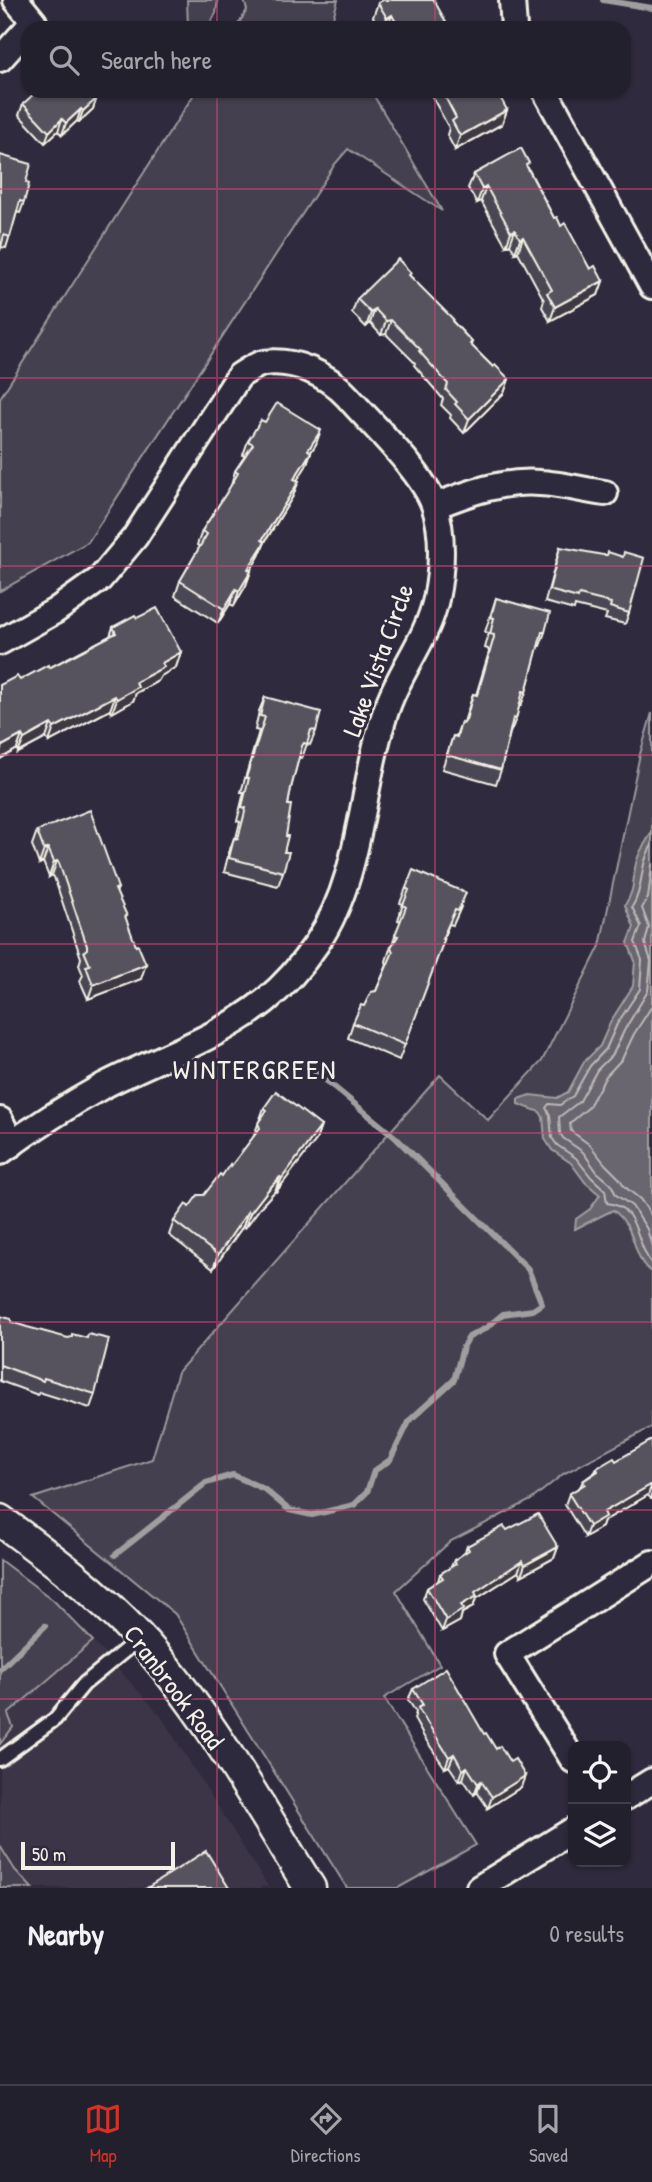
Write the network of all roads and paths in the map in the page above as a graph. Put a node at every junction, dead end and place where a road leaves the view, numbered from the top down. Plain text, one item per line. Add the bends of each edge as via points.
1 (16, 0) edge
2 (512, 0) edge
3 (33, 21) edge
4 (514, 21) edge
5 (21, 36) edge
6 (0, 60) edge
7 (549, 98) edge
8 (652, 286) edge
9 (605, 493) dead end
10 (435, 506) junction
11 (0, 642) edge
12 (0, 1119) edge
13 (6, 1148) edge
14 (0, 1520) edge
15 (652, 1563) edge
16 (140, 1638) junction
17 (568, 1752) edge
18 (0, 1759) edge
19 (652, 1781) edge
20 (631, 1794) edge
21 (568, 1833) edge
22 (310, 1888) edge
23 (480, 1888) edge

1 - 3 street
2 - 4 street
5 - 6 street
7 - 8 street
9 - 10 street via 539,483 505,485
10 - 11 street, Lake Vista Circle via 423,482 336,384 312,369 261,363 239,376 135,537 100,579
10 - 13 street, Lake Vista Circle via 440,569 435,601 388,703 339,904 318,940 295,974 264,1002 103,1086
12 - 13 street
14 - 16 street, Cranbrook Road via 97,1594
15 - 17 street via 507,1654
16 - 18 lane via 84,1684 55,1719
16 - 22 street, Cranbrook Road via 207,1726
19 - 20 street
21 - 23 street

